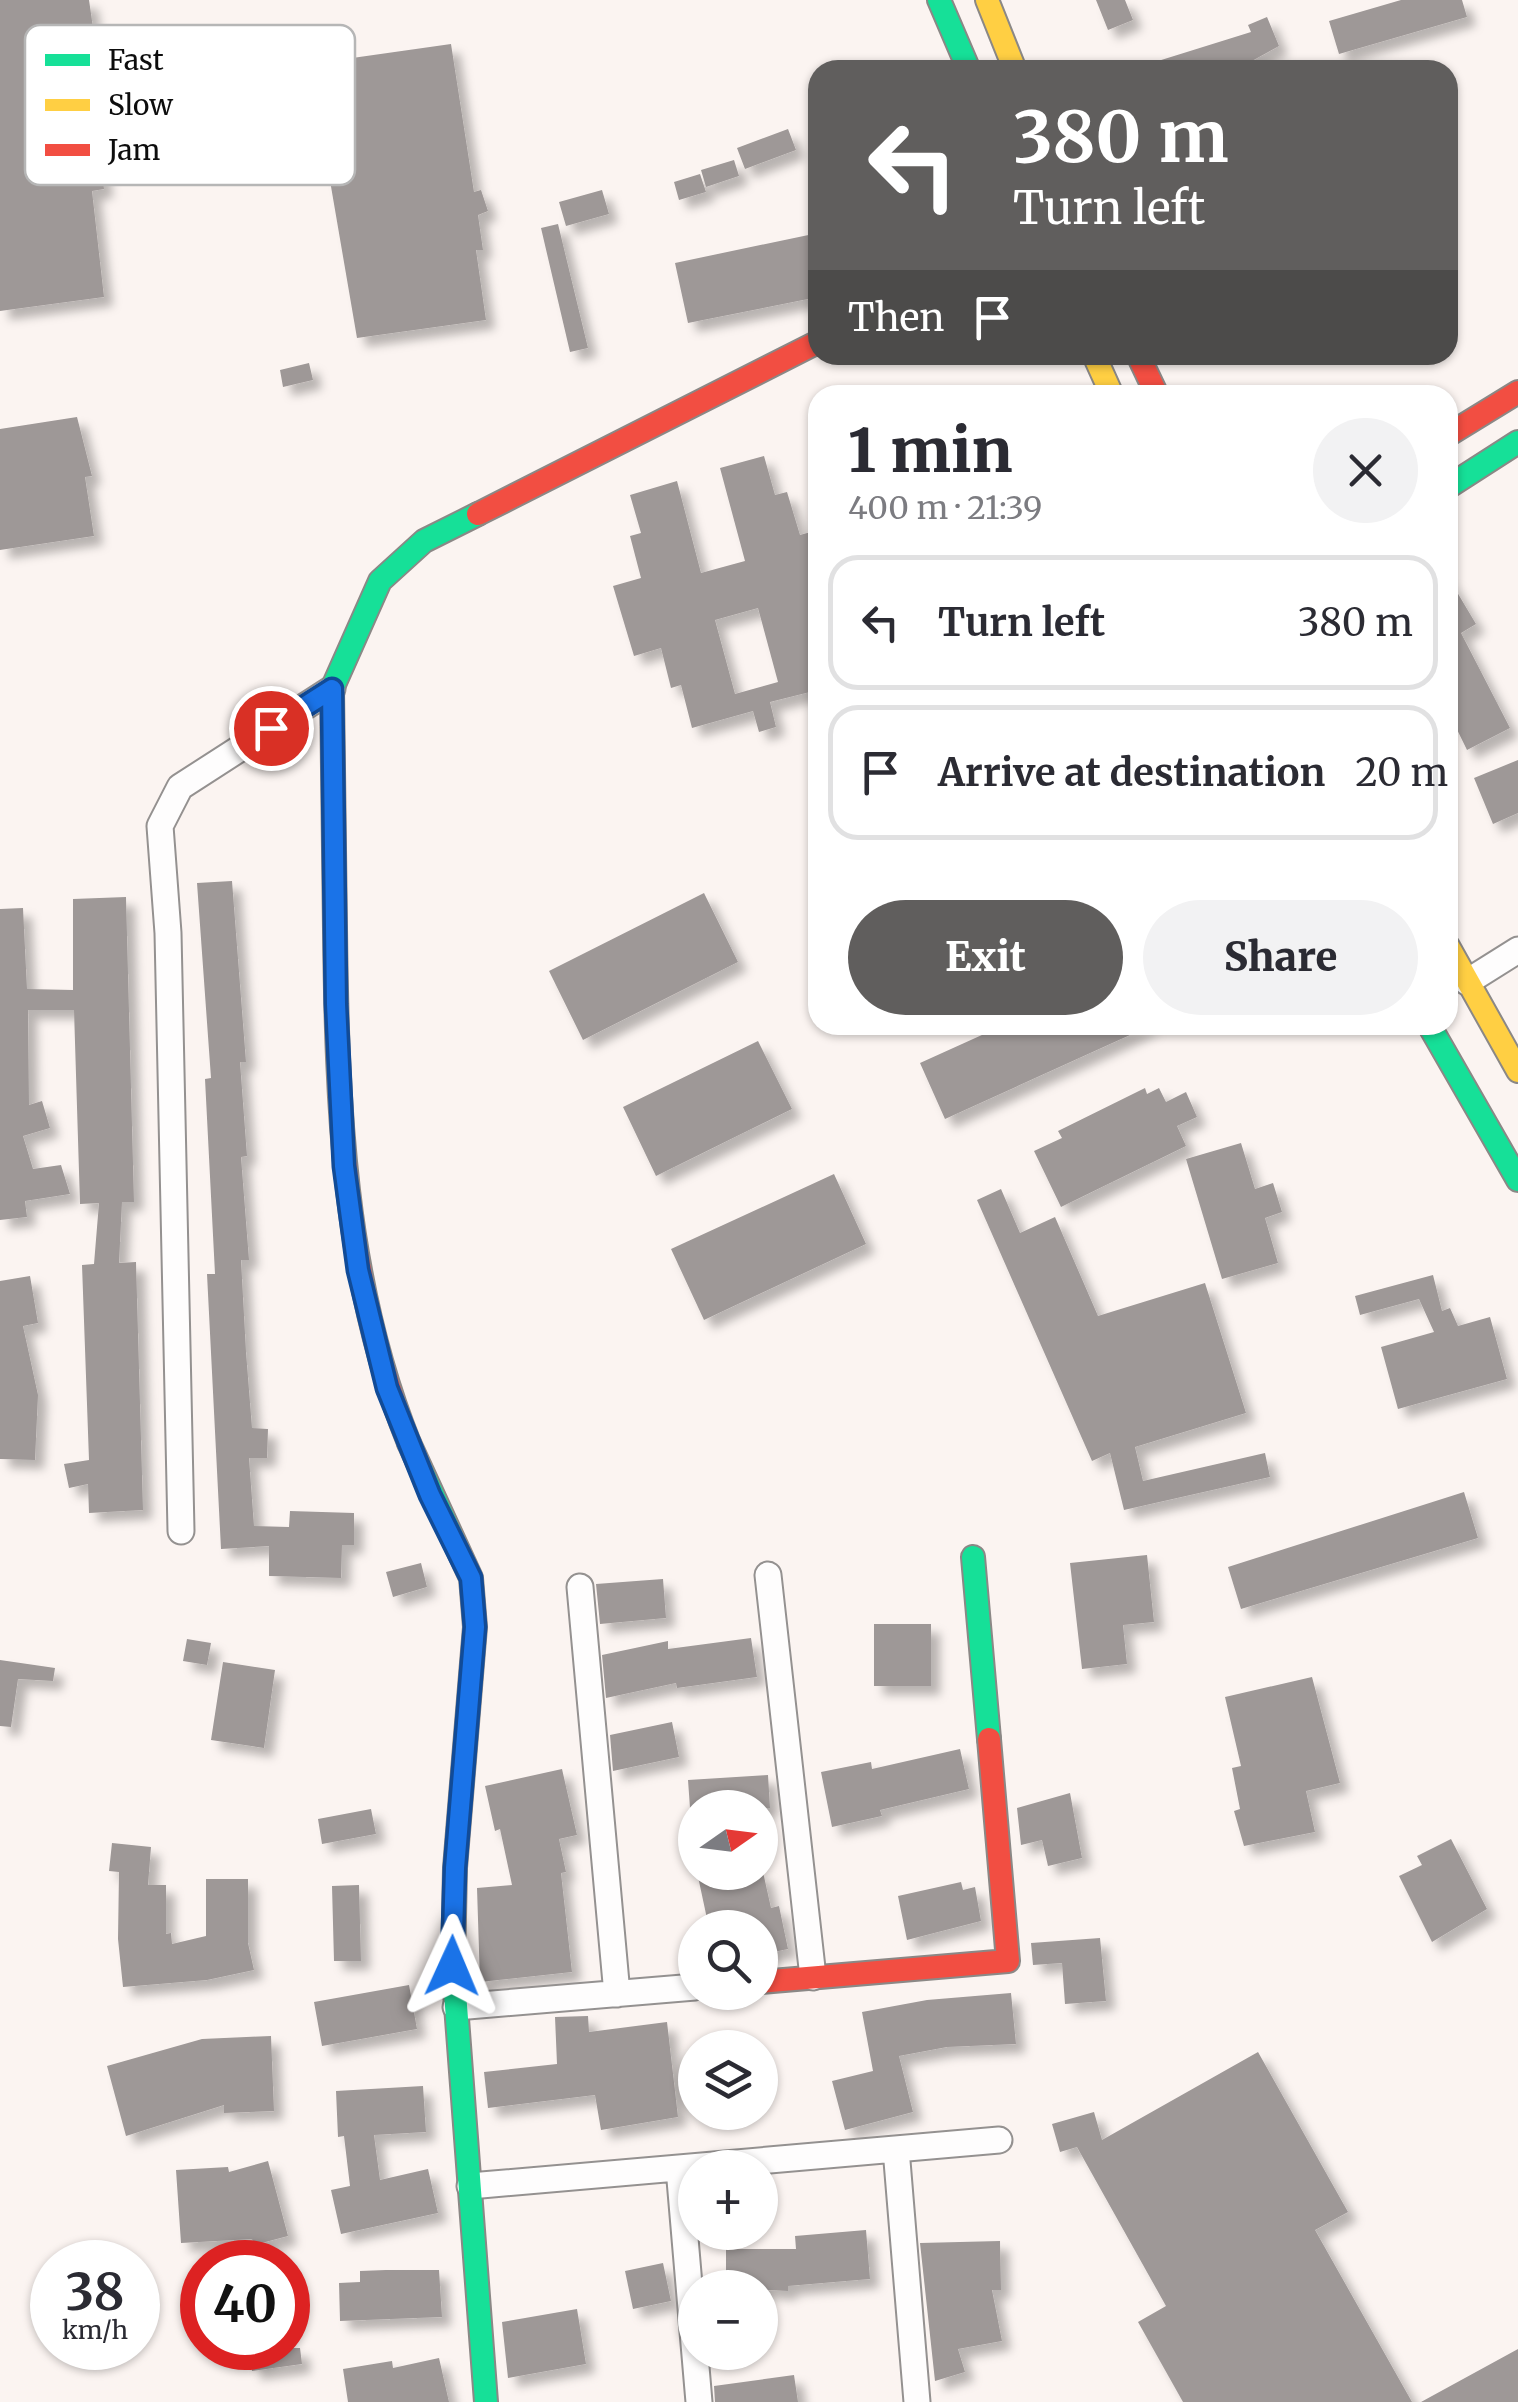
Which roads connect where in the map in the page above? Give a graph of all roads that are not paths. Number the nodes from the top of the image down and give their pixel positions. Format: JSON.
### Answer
{"nodes":[{"id":1,"x":939,"y":0,"type":"edge"},
{"id":2,"x":986,"y":0,"type":"edge"},
{"id":3,"x":965,"y":60,"type":"edge"},
{"id":4,"x":1011,"y":60,"type":"edge"},
{"id":5,"x":808,"y":347,"type":"edge"},
{"id":6,"x":1518,"y":392,"type":"edge"},
{"id":7,"x":1458,"y":429,"type":"edge"},
{"id":8,"x":1518,"y":442,"type":"edge"},
{"id":9,"x":1458,"y":481,"type":"edge"},
{"id":10,"x":332,"y":689,"type":"junction"},
{"id":11,"x":1518,"y":950,"type":"edge"},
{"id":12,"x":1458,"y":965,"type":"edge"},
{"id":13,"x":1467,"y":982,"type":"junction"},
{"id":14,"x":1434,"y":1035,"type":"edge"},
{"id":15,"x":1518,"y":1071,"type":"edge"},
{"id":16,"x":1518,"y":1180,"type":"edge"},
{"id":17,"x":181,"y":1531,"type":"dead end"},
{"id":18,"x":973,"y":1557,"type":"dead end"},
{"id":19,"x":768,"y":1575,"type":"dead end"},
{"id":20,"x":580,"y":1587,"type":"dead end"},
{"id":21,"x":813,"y":1977,"type":"junction"},
{"id":22,"x":778,"y":1980,"type":"edge"},
{"id":23,"x":678,"y":1989,"type":"edge"},
{"id":24,"x":617,"y":1994,"type":"junction"},
{"id":25,"x":456,"y":2007,"type":"junction"},
{"id":26,"x":999,"y":2140,"type":"dead end"},
{"id":27,"x":896,"y":2149,"type":"junction"},
{"id":28,"x":778,"y":2159,"type":"edge"},
{"id":29,"x":678,"y":2168,"type":"edge"},
{"id":30,"x":470,"y":2186,"type":"junction"},
{"id":31,"x":686,"y":2250,"type":"edge"},
{"id":32,"x":486,"y":2402,"type":"edge"},
{"id":33,"x":699,"y":2402,"type":"edge"},
{"id":34,"x":917,"y":2402,"type":"edge"}],
"edges":[{"from":1,"to":3,"type":"street"},
{"from":2,"to":4,"type":"street"},
{"from":5,"to":10,"type":"street"},
{"from":6,"to":7,"type":"street"},
{"from":8,"to":9,"type":"street"},
{"from":10,"to":17,"type":"street"},
{"from":10,"to":25,"type":"street"},
{"from":11,"to":13,"type":"street"},
{"from":12,"to":13,"type":"street"},
{"from":13,"to":15,"type":"street"},
{"from":14,"to":16,"type":"street"},
{"from":18,"to":21,"type":"street"},
{"from":19,"to":21,"type":"street"},
{"from":20,"to":24,"type":"street"},
{"from":21,"to":22,"type":"street"},
{"from":23,"to":24,"type":"street"},
{"from":24,"to":25,"type":"street"},
{"from":25,"to":30,"type":"street"},
{"from":26,"to":27,"type":"street"},
{"from":27,"to":28,"type":"street"},
{"from":27,"to":34,"type":"street"},
{"from":29,"to":30,"type":"street"},
{"from":30,"to":32,"type":"street"},
{"from":31,"to":33,"type":"street"}]}
